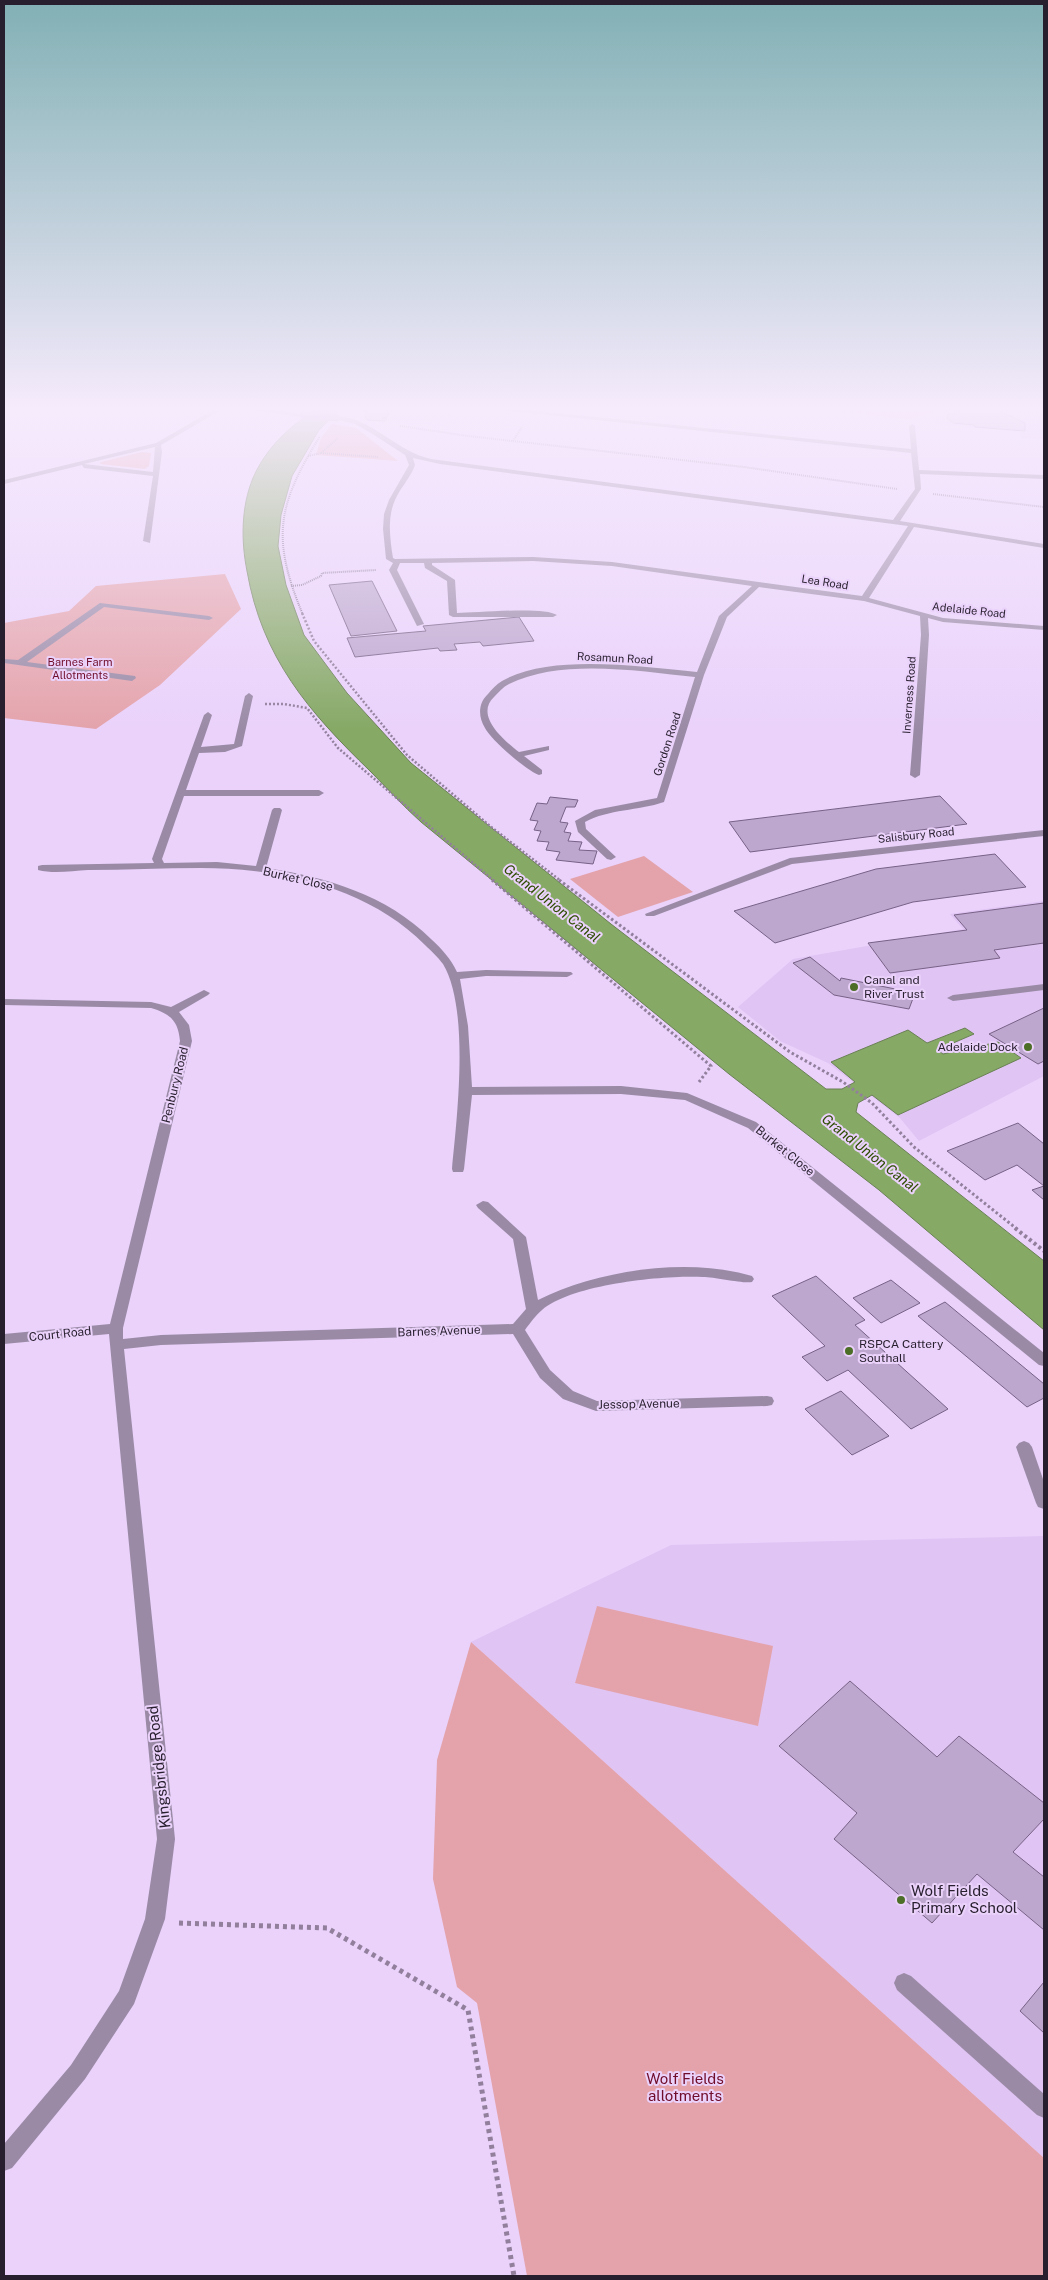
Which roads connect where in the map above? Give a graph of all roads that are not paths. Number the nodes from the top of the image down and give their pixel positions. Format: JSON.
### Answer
{"nodes":[{"id":1,"x":151,"y":516,"type":"edge"},
{"id":2,"x":387,"y":516,"type":"edge"},
{"id":3,"x":846,"y":516,"type":"edge"},
{"id":4,"x":900,"y":516,"type":"edge"},
{"id":5,"x":895,"y":523,"type":"junction"},
{"id":6,"x":912,"y":525,"type":"junction"},
{"id":7,"x":148,"y":541,"type":"dead end"},
{"id":8,"x":1044,"y":546,"type":"edge"},
{"id":9,"x":396,"y":561,"type":"junction"},
{"id":10,"x":428,"y":561,"type":"junction"},
{"id":11,"x":759,"y":583,"type":"junction"},
{"id":12,"x":864,"y":599,"type":"junction"},
{"id":13,"x":553,"y":615,"type":"dead end"},
{"id":14,"x":924,"y":616,"type":"junction"},
{"id":15,"x":209,"y":618,"type":"dead end"},
{"id":16,"x":420,"y":624,"type":"dead end"},
{"id":17,"x":1044,"y":628,"type":"edge"},
{"id":18,"x":4,"y":661,"type":"edge"},
{"id":19,"x":20,"y":663,"type":"junction"},
{"id":20,"x":700,"y":675,"type":"junction"},
{"id":21,"x":132,"y":678,"type":"dead end"},
{"id":22,"x":248,"y":700,"type":"road end"},
{"id":23,"x":208,"y":715,"type":"dead end"},
{"id":24,"x":197,"y":747,"type":"junction"},
{"id":25,"x":546,"y":748,"type":"dead end"},
{"id":26,"x":518,"y":755,"type":"junction"},
{"id":27,"x":539,"y":772,"type":"dead end"},
{"id":28,"x":915,"y":775,"type":"dead end"},
{"id":29,"x":181,"y":793,"type":"junction"},
{"id":30,"x":319,"y":794,"type":"dead end"},
{"id":31,"x":277,"y":810,"type":"dead end"},
{"id":32,"x":1044,"y":833,"type":"edge"},
{"id":33,"x":611,"y":857,"type":"dead end"},
{"id":34,"x":160,"y":866,"type":"junction"},
{"id":35,"x":42,"y":868,"type":"dead end"},
{"id":36,"x":260,"y":870,"type":"junction"},
{"id":37,"x":650,"y":914,"type":"dead end"},
{"id":38,"x":568,"y":974,"type":"dead end"},
{"id":39,"x":452,"y":976,"type":"junction"},
{"id":40,"x":1044,"y":987,"type":"edge"},
{"id":41,"x":204,"y":993,"type":"dead end"},
{"id":42,"x":953,"y":998,"type":"dead end"},
{"id":43,"x":4,"y":1002,"type":"edge"},
{"id":44,"x":172,"y":1011,"type":"junction"},
{"id":45,"x":466,"y":1091,"type":"junction"},
{"id":46,"x":458,"y":1169,"type":"dead end"},
{"id":47,"x":483,"y":1205,"type":"dead end"},
{"id":48,"x":747,"y":1279,"type":"dead end"},
{"id":49,"x":533,"y":1312,"type":"junction"},
{"id":50,"x":517,"y":1329,"type":"junction"},
{"id":51,"x":116,"y":1336,"type":"junction"},
{"id":52,"x":4,"y":1339,"type":"edge"},
{"id":53,"x":1044,"y":1361,"type":"edge"},
{"id":54,"x":767,"y":1401,"type":"dead end"},
{"id":55,"x":1024,"y":1447,"type":"dead end"},
{"id":56,"x":1044,"y":1503,"type":"edge"},
{"id":57,"x":904,"y":1983,"type":"dead end"},
{"id":58,"x":1044,"y":2108,"type":"edge"},
{"id":59,"x":4,"y":2160,"type":"edge"}],
"edges":[{"from":1,"to":7,"type":"street"},
{"from":2,"to":9,"type":"street"},
{"from":3,"to":5,"type":"street"},
{"from":4,"to":5,"type":"street"},
{"from":5,"to":6,"type":"street"},
{"from":6,"to":8,"type":"street"},
{"from":6,"to":12,"type":"street"},
{"from":9,"to":10,"type":"street","name":"Lea Road"},
{"from":9,"to":16,"type":"street"},
{"from":10,"to":11,"type":"street","name":"Lea Road"},
{"from":10,"to":13,"type":"street"},
{"from":11,"to":12,"type":"street","name":"Lea Road"},
{"from":11,"to":20,"type":"street","name":"Gordon Road"},
{"from":12,"to":14,"type":"street","name":"Adelaide Road"},
{"from":14,"to":17,"type":"street","name":"Adelaide Road"},
{"from":14,"to":28,"type":"street","name":"Inverness Road"},
{"from":15,"to":19,"type":"street"},
{"from":18,"to":19,"type":"street"},
{"from":19,"to":21,"type":"street"},
{"from":20,"to":26,"type":"street","name":"Rosamun Road"},
{"from":20,"to":33,"type":"street","name":"Gordon Road"},
{"from":22,"to":24,"type":"street"},
{"from":23,"to":24,"type":"street"},
{"from":24,"to":29,"type":"street"},
{"from":25,"to":26,"type":"street"},
{"from":26,"to":27,"type":"street","name":"Rosamun Road"},
{"from":29,"to":30,"type":"street"},
{"from":29,"to":34,"type":"street"},
{"from":31,"to":36,"type":"street"},
{"from":32,"to":37,"type":"street","name":"Salisbury Road"},
{"from":34,"to":35,"type":"street","name":"Burket Close"},
{"from":34,"to":36,"type":"street","name":"Burket Close"},
{"from":36,"to":39,"type":"street","name":"Burket Close"},
{"from":38,"to":39,"type":"street"},
{"from":39,"to":45,"type":"street","name":"Burket Close"},
{"from":40,"to":42,"type":"street"},
{"from":41,"to":44,"type":"street"},
{"from":43,"to":44,"type":"street"},
{"from":44,"to":51,"type":"street","name":"Penbury Road"},
{"from":45,"to":46,"type":"street","name":"Burket Close"},
{"from":45,"to":53,"type":"street","name":"Burket Close"},
{"from":47,"to":49,"type":"street"},
{"from":48,"to":49,"type":"street"},
{"from":49,"to":50,"type":"street"},
{"from":50,"to":51,"type":"street","name":"Barnes Avenue"},
{"from":50,"to":54,"type":"street","name":"Jessop Avenue"},
{"from":51,"to":52,"type":"street","name":"Court Road"},
{"from":51,"to":59,"type":"street","name":"Kingsbridge Road"},
{"from":55,"to":56,"type":"street"},
{"from":57,"to":58,"type":"street"}]}
